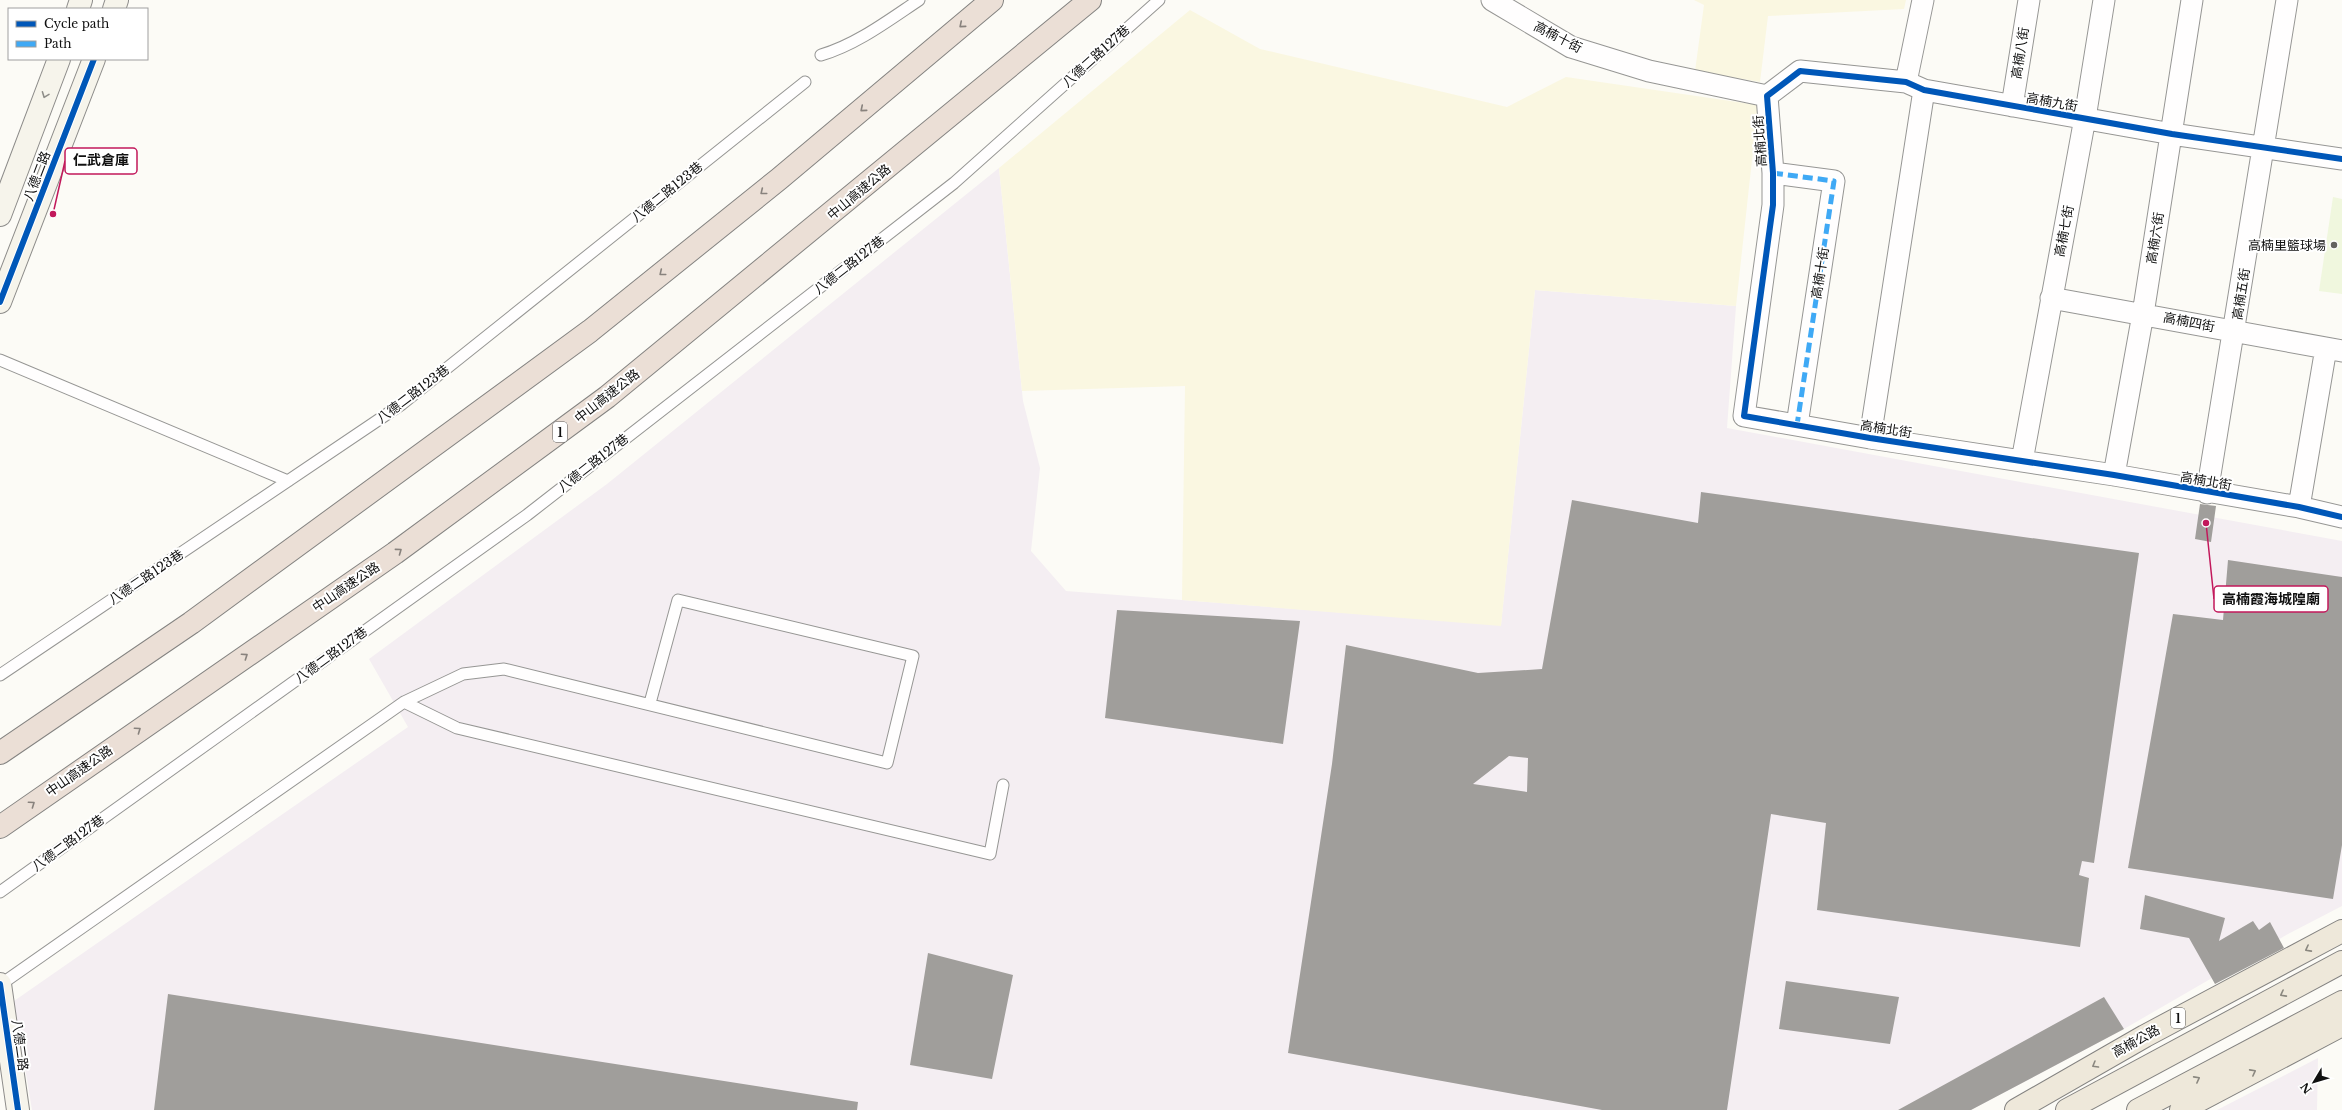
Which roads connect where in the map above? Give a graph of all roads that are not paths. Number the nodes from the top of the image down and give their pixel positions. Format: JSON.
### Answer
{"nodes":[{"id":1,"x":919,"y":0,"type":"edge"},
{"id":2,"x":992,"y":0,"type":"edge"},
{"id":3,"x":1090,"y":0,"type":"edge"},
{"id":4,"x":1158,"y":0,"type":"edge"},
{"id":5,"x":1492,"y":0,"type":"edge"},
{"id":6,"x":1923,"y":0,"type":"edge"},
{"id":7,"x":2029,"y":0,"type":"edge"},
{"id":8,"x":2104,"y":0,"type":"edge"},
{"id":9,"x":2192,"y":0,"type":"edge"},
{"id":10,"x":2287,"y":0,"type":"edge"},
{"id":11,"x":821,"y":54,"type":"dead end"},
{"id":12,"x":59,"y":60,"type":"edge"},
{"id":13,"x":94,"y":60,"type":"edge"},
{"id":14,"x":804,"y":82,"type":"dead end"},
{"id":15,"x":1915,"y":86,"type":"junction"},
{"id":16,"x":1767,"y":96,"type":"junction"},
{"id":17,"x":2012,"y":106,"type":"junction"},
{"id":18,"x":2085,"y":118,"type":"junction"},
{"id":19,"x":2172,"y":134,"type":"junction"},
{"id":20,"x":2265,"y":147,"type":"junction"},
{"id":21,"x":2342,"y":158,"type":"edge"},
{"id":22,"x":1773,"y":173,"type":"junction"},
{"id":23,"x":0,"y":215,"type":"edge"},
{"id":24,"x":2051,"y":298,"type":"junction"},
{"id":25,"x":0,"y":302,"type":"edge"},
{"id":26,"x":2143,"y":314,"type":"junction"},
{"id":27,"x":2235,"y":331,"type":"junction"},
{"id":28,"x":2334,"y":349,"type":"edge"},
{"id":29,"x":0,"y":360,"type":"edge"},
{"id":30,"x":1797,"y":425,"type":"junction"},
{"id":31,"x":1870,"y":438,"type":"junction"},
{"id":32,"x":2022,"y":461,"type":"junction"},
{"id":33,"x":2114,"y":475,"type":"junction"},
{"id":34,"x":288,"y":481,"type":"junction"},
{"id":35,"x":2207,"y":493,"type":"junction"},
{"id":36,"x":2299,"y":508,"type":"junction"},
{"id":37,"x":2342,"y":517,"type":"edge"},
{"id":38,"x":0,"y":675,"type":"edge"},
{"id":39,"x":404,"y":702,"type":"junction"},
{"id":40,"x":650,"y":703,"type":"junction"},
{"id":41,"x":0,"y":753,"type":"edge"},
{"id":42,"x":1003,"y":785,"type":"dead end"},
{"id":43,"x":0,"y":827,"type":"edge"},
{"id":44,"x":0,"y":892,"type":"edge"},
{"id":45,"x":2342,"y":931,"type":"edge"},
{"id":46,"x":2342,"y":962,"type":"edge"},
{"id":47,"x":0,"y":984,"type":"edge"},
{"id":48,"x":2342,"y":1002,"type":"edge"},
{"id":49,"x":2342,"y":1025,"type":"edge"},
{"id":50,"x":2145,"y":1036,"type":"junction"},
{"id":51,"x":2158,"y":1060,"type":"junction"},
{"id":52,"x":2180,"y":1103,"type":"edge"},
{"id":53,"x":18,"y":1110,"type":"edge"},
{"id":54,"x":2016,"y":1110,"type":"edge"},
{"id":55,"x":2068,"y":1110,"type":"edge"},
{"id":56,"x":2138,"y":1110,"type":"edge"}],
"edges":[{"from":1,"to":11,"type":"lane"},
{"from":2,"to":41,"type":"highway","one_way":true},
{"from":43,"to":3,"type":"highway","name":"中山高速公路","number":"1","one_way":true},
{"from":4,"to":44,"type":"lane","name":"八德二路127巷"},
{"from":5,"to":16,"type":"street","name":"高楠十街"},
{"from":6,"to":15,"type":"street"},
{"from":7,"to":17,"type":"street","name":"高楠八街"},
{"from":8,"to":18,"type":"street","name":"高楠七街"},
{"from":9,"to":19,"type":"street","name":"高楠六街"},
{"from":10,"to":20,"type":"street","name":"高楠五街"},
{"from":12,"to":23,"type":"street","name":"八德二路","one_way":true},
{"from":13,"to":25,"type":"street","name":"八德二路"},
{"from":14,"to":34,"type":"lane","name":"八德二路123巷"},
{"from":15,"to":16,"type":"street","name":"高楠九街"},
{"from":15,"to":17,"type":"street","name":"高楠九街"},
{"from":15,"to":31,"type":"street"},
{"from":16,"to":22,"type":"street","name":"高楠北街"},
{"from":17,"to":18,"type":"street","name":"高楠九街"},
{"from":18,"to":19,"type":"street","name":"高楠九街"},
{"from":18,"to":24,"type":"street","name":"高楠七街"},
{"from":19,"to":20,"type":"street","name":"高楠九街"},
{"from":19,"to":26,"type":"street","name":"高楠六街"},
{"from":20,"to":21,"type":"street","name":"高楠九街"},
{"from":20,"to":27,"type":"street","name":"高楠五街"},
{"from":22,"to":30,"type":"street","name":"高楠北街"},
{"from":22,"to":30,"type":"street","name":"高楠十街"},
{"from":24,"to":26,"type":"street","name":"高楠四街"},
{"from":24,"to":32,"type":"street","name":"高楠七街"},
{"from":26,"to":27,"type":"street","name":"高楠四街"},
{"from":26,"to":33,"type":"street","name":"高楠六街"},
{"from":27,"to":28,"type":"street","name":"高楠四街"},
{"from":27,"to":35,"type":"street","name":"高楠五街"},
{"from":28,"to":36,"type":"street","name":"高楠四街"},
{"from":29,"to":34,"type":"lane"},
{"from":30,"to":31,"type":"street","name":"高楠北街"},
{"from":31,"to":32,"type":"street","name":"高楠北街"},
{"from":32,"to":33,"type":"street","name":"高楠北街"},
{"from":33,"to":35,"type":"street","name":"高楠北街"},
{"from":34,"to":38,"type":"lane","name":"八德二路123巷"},
{"from":35,"to":36,"type":"street","name":"高楠北街"},
{"from":36,"to":37,"type":"street","name":"高楠北街"},
{"from":39,"to":40,"type":"lane"},
{"from":39,"to":42,"type":"lane"},
{"from":39,"to":47,"type":"lane"},
{"from":40,"to":40,"type":"lane"},
{"from":45,"to":50,"type":"main road","name":"高楠公路","number":"1","one_way":true},
{"from":46,"to":51,"type":"main road","number":"1","one_way":true},
{"from":47,"to":53,"type":"street","name":"八德二路"},
{"from":52,"to":48,"type":"main road","one_way":true},
{"from":52,"to":49,"type":"main road","one_way":true},
{"from":50,"to":51,"type":"main road"},
{"from":50,"to":54,"type":"main road","name":"高楠公路","number":"1","one_way":true},
{"from":51,"to":52,"type":"main road"},
{"from":51,"to":55,"type":"main road","number":"1"},
{"from":52,"to":56,"type":"main road"}]}
